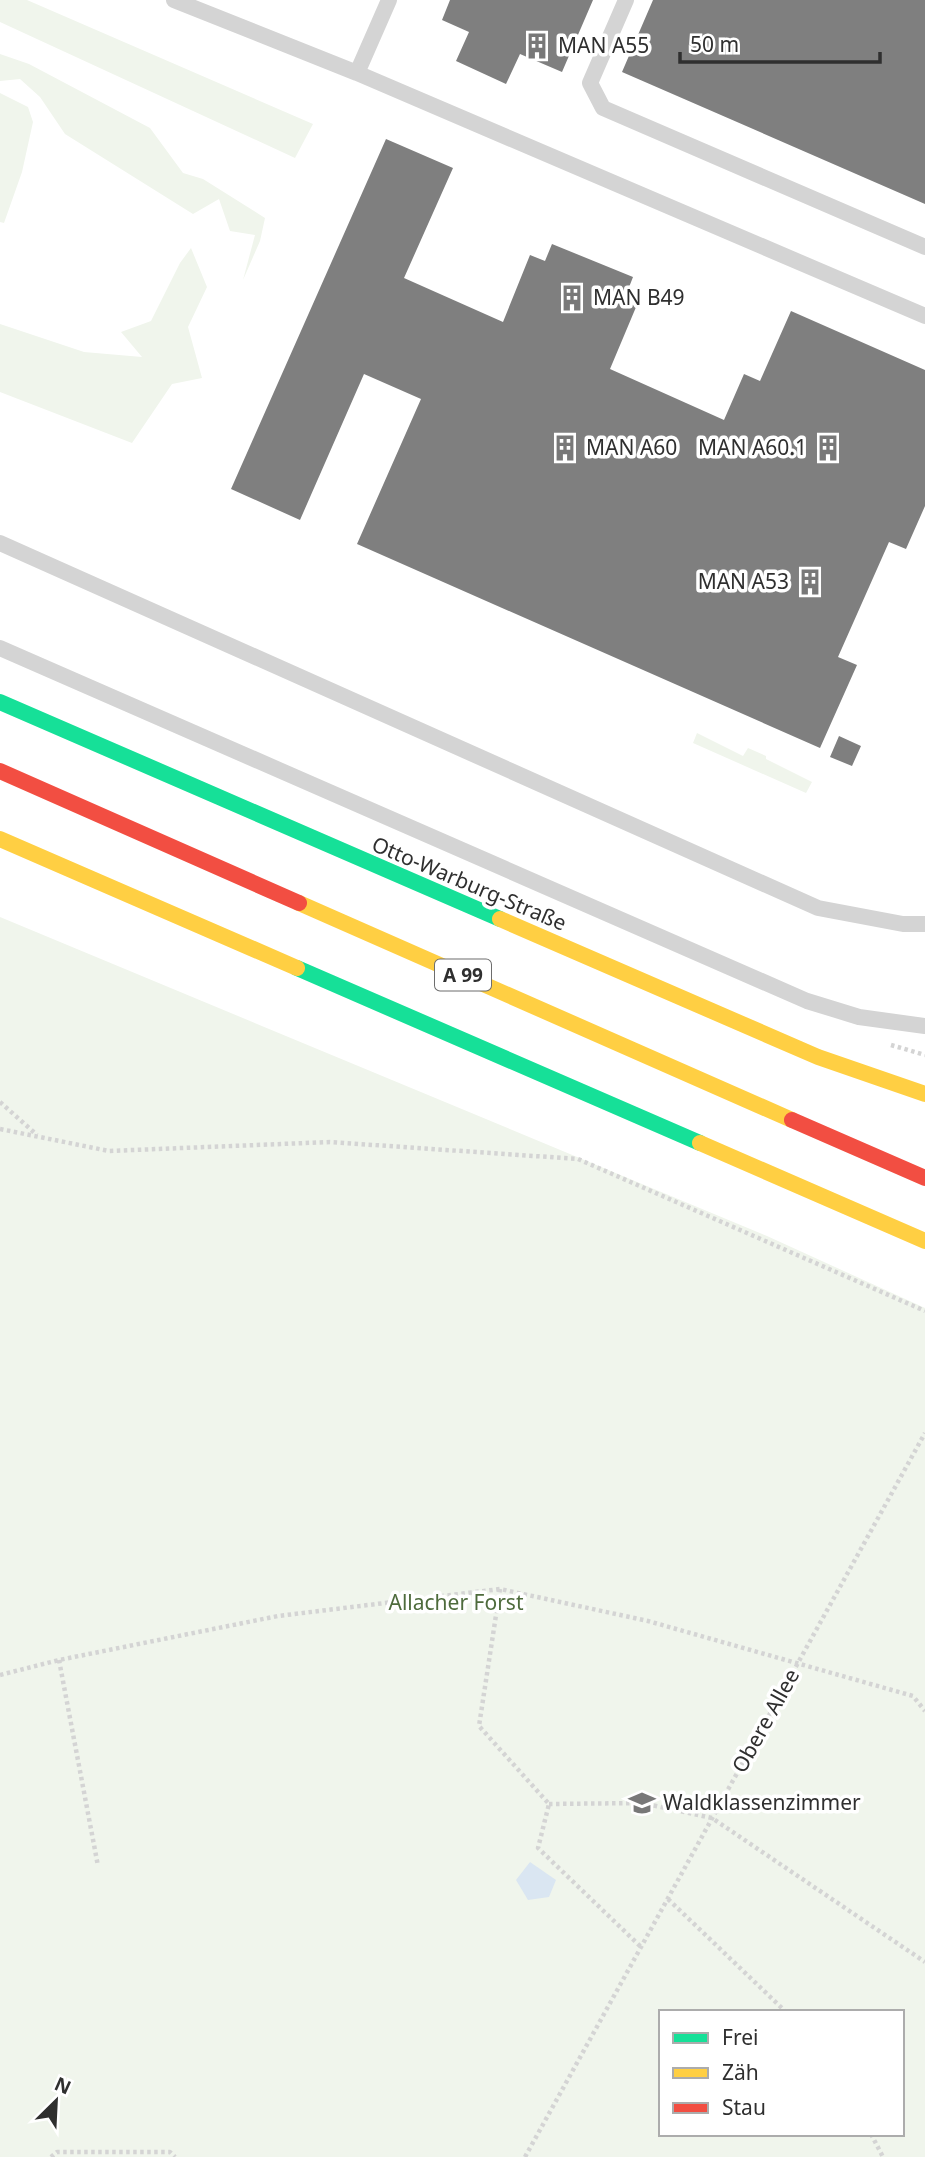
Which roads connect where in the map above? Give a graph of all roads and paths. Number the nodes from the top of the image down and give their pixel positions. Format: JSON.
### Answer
{"nodes":[{"id":1,"x":174,"y":0,"type":"edge"},
{"id":2,"x":389,"y":0,"type":"edge"},
{"id":3,"x":626,"y":0,"type":"edge"},
{"id":4,"x":356,"y":73,"type":"junction"},
{"id":5,"x":925,"y":247,"type":"edge"},
{"id":6,"x":925,"y":316,"type":"edge"},
{"id":7,"x":0,"y":543,"type":"edge"},
{"id":8,"x":0,"y":648,"type":"edge"},
{"id":9,"x":0,"y":702,"type":"edge"},
{"id":10,"x":0,"y":771,"type":"edge"},
{"id":11,"x":0,"y":839,"type":"edge"},
{"id":12,"x":925,"y":924,"type":"edge"},
{"id":13,"x":925,"y":1026,"type":"edge"},
{"id":14,"x":925,"y":1094,"type":"edge"},
{"id":15,"x":0,"y":1102,"type":"edge"},
{"id":16,"x":0,"y":1129,"type":"edge"},
{"id":17,"x":38,"y":1136,"type":"junction"},
{"id":18,"x":925,"y":1178,"type":"edge"},
{"id":19,"x":925,"y":1241,"type":"edge"},
{"id":20,"x":925,"y":1311,"type":"edge"},
{"id":21,"x":925,"y":1433,"type":"edge"},
{"id":22,"x":500,"y":1588,"type":"junction"},
{"id":23,"x":59,"y":1660,"type":"junction"},
{"id":24,"x":798,"y":1664,"type":"junction"},
{"id":25,"x":0,"y":1675,"type":"edge"},
{"id":26,"x":925,"y":1711,"type":"edge"},
{"id":27,"x":549,"y":1804,"type":"junction"},
{"id":28,"x":712,"y":1818,"type":"junction"},
{"id":29,"x":98,"y":1866,"type":"dead end"},
{"id":30,"x":668,"y":1899,"type":"junction"},
{"id":31,"x":641,"y":1947,"type":"junction"},
{"id":32,"x":925,"y":1962,"type":"edge"},
{"id":33,"x":784,"y":2010,"type":"edge"},
{"id":34,"x":872,"y":2136,"type":"edge"},
{"id":35,"x":51,"y":2157,"type":"edge"},
{"id":36,"x":175,"y":2157,"type":"edge"},
{"id":37,"x":525,"y":2157,"type":"edge"},
{"id":38,"x":883,"y":2157,"type":"edge"}],
"edges":[{"from":1,"to":4,"type":"lane"},
{"from":2,"to":4,"type":"lane"},
{"from":3,"to":5,"type":"lane"},
{"from":4,"to":6,"type":"lane"},
{"from":7,"to":12,"type":"lane"},
{"from":8,"to":13,"type":"lane"},
{"from":9,"to":14,"type":"main road","name":"Otto-Warburg-Straße"},
{"from":10,"to":18,"type":"main road","number":"A 99"},
{"from":11,"to":19,"type":"main road"},
{"from":15,"to":17,"type":"path"},
{"from":16,"to":17,"type":"path"},
{"from":17,"to":20,"type":"path"},
{"from":21,"to":24,"type":"path","name":"Obere Allee"},
{"from":22,"to":23,"type":"path"},
{"from":22,"to":24,"type":"path"},
{"from":22,"to":27,"type":"path"},
{"from":23,"to":25,"type":"path"},
{"from":23,"to":29,"type":"path"},
{"from":24,"to":26,"type":"path"},
{"from":24,"to":28,"type":"path","name":"Obere Allee"},
{"from":27,"to":28,"type":"path"},
{"from":27,"to":31,"type":"path"},
{"from":28,"to":30,"type":"path","name":"Obere Allee"},
{"from":28,"to":32,"type":"path"},
{"from":30,"to":31,"type":"path","name":"Obere Allee"},
{"from":30,"to":33,"type":"path"},
{"from":31,"to":37,"type":"path","name":"Obere Allee"},
{"from":34,"to":38,"type":"path"},
{"from":35,"to":36,"type":"path"}]}
